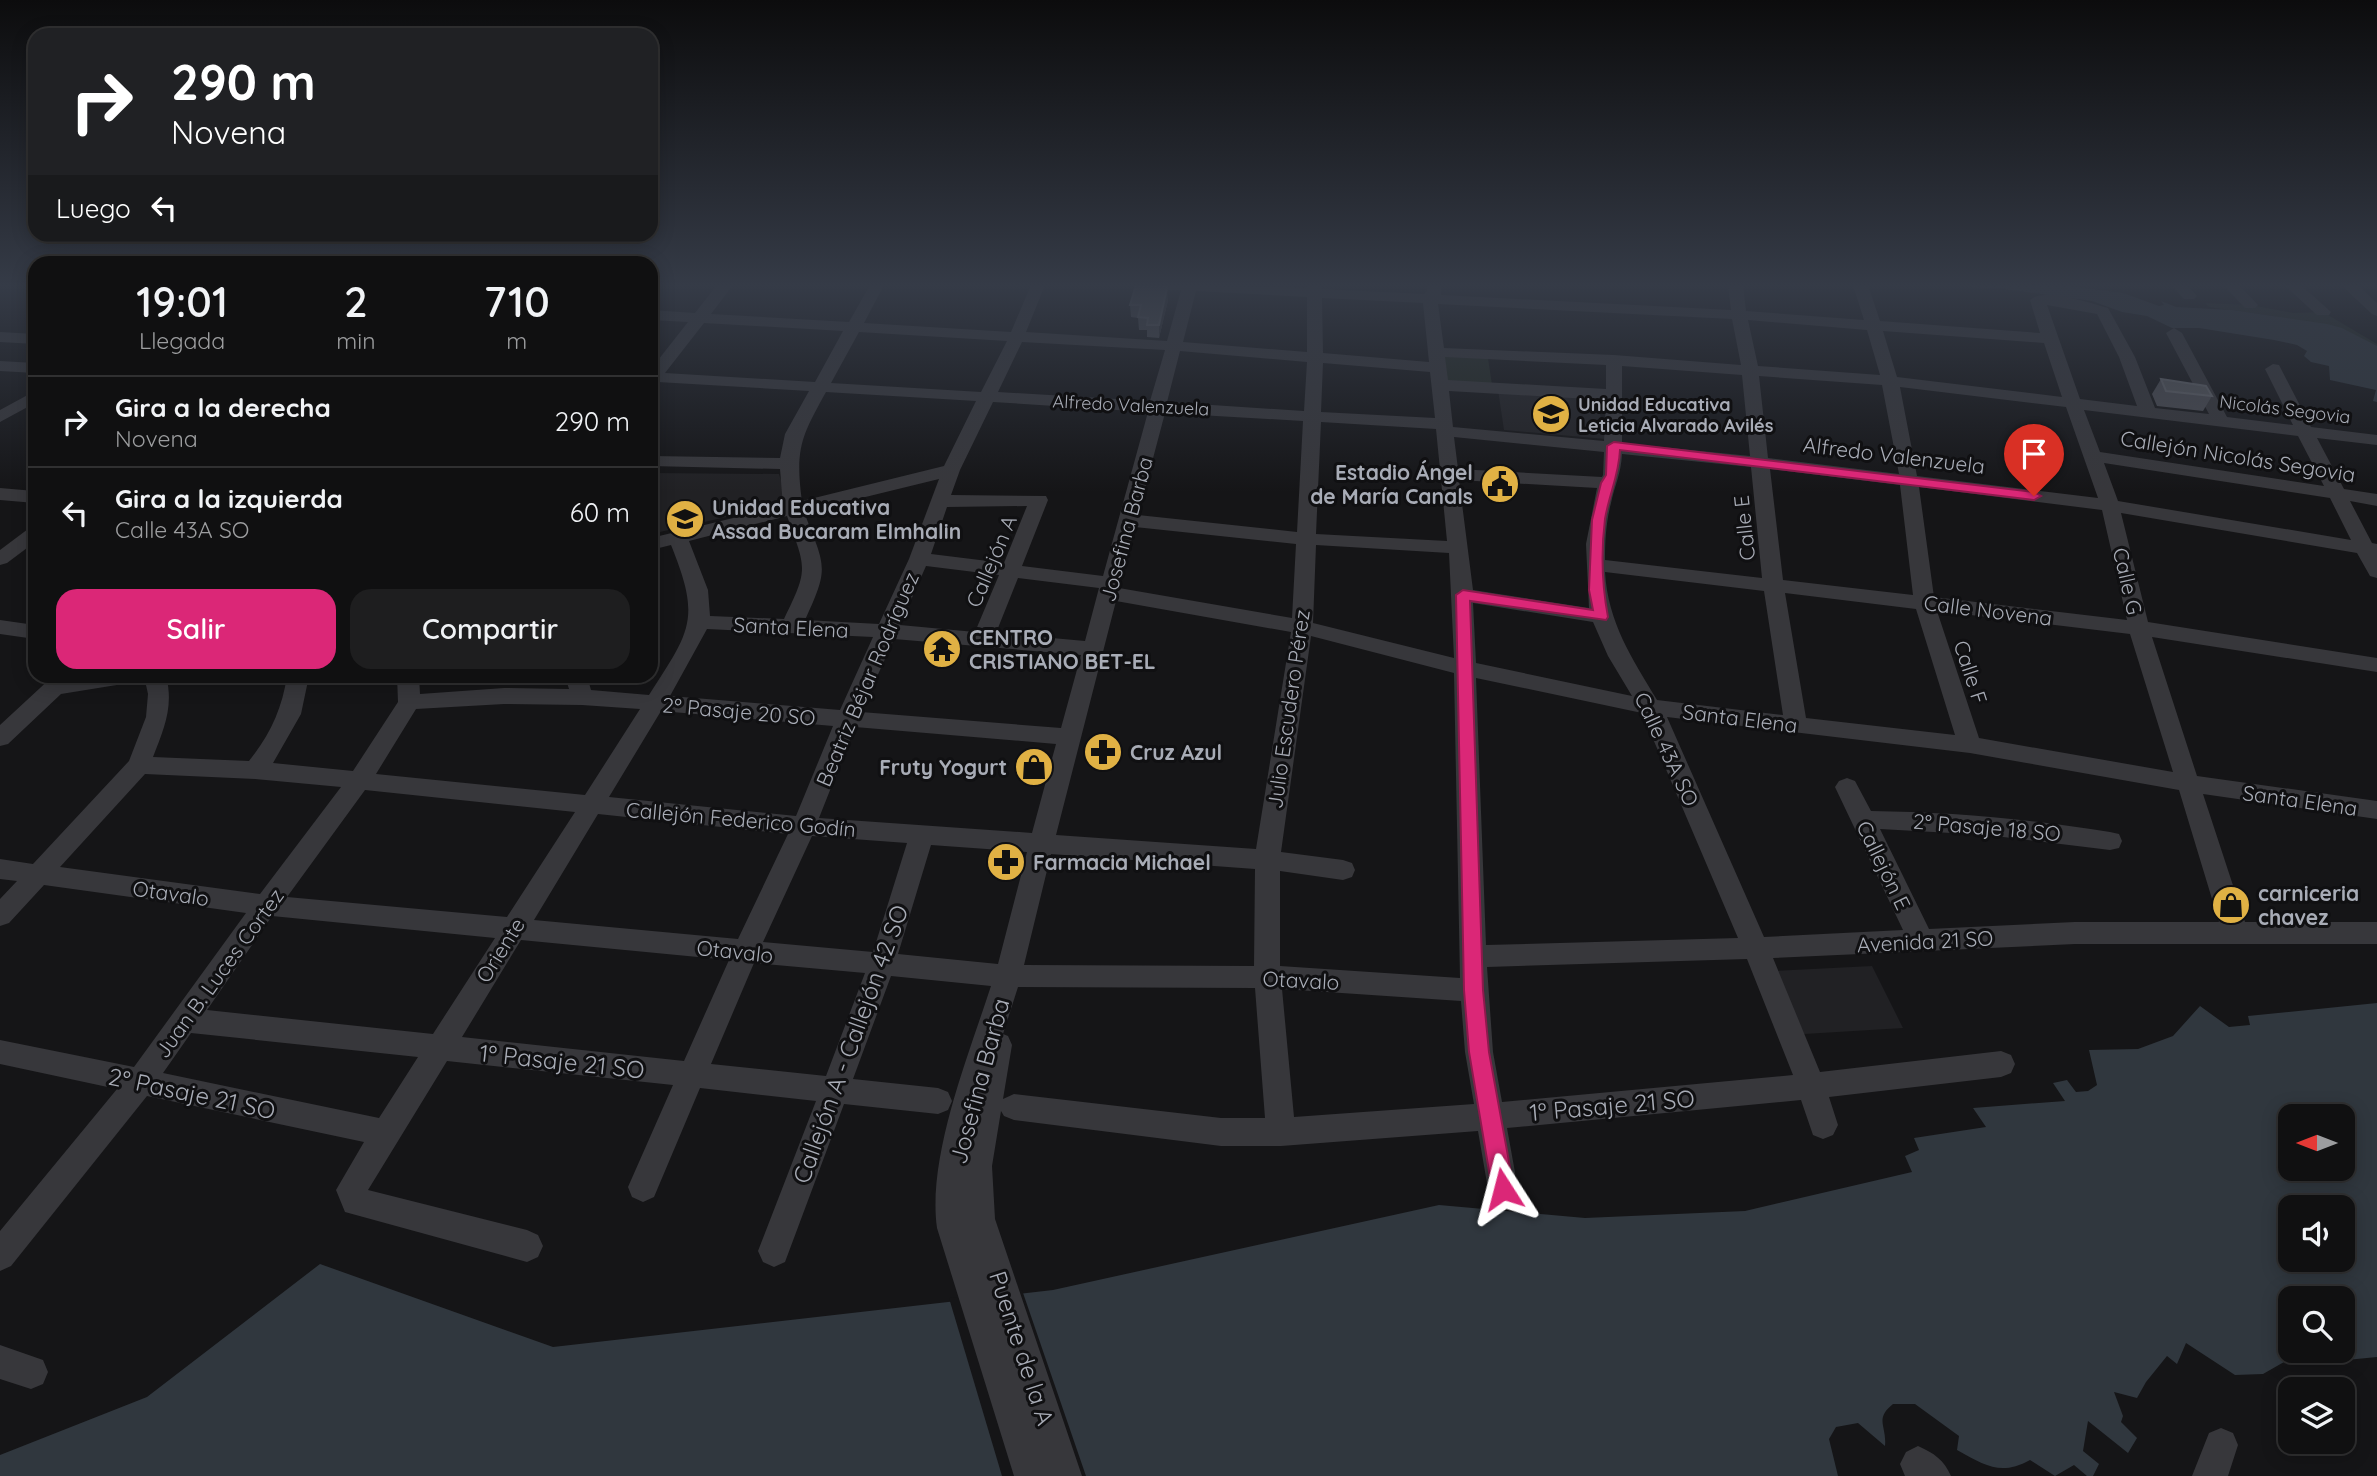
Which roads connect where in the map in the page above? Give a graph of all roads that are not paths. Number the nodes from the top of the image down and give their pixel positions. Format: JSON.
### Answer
{"nodes":[{"id":1,"x":671,"y":354,"type":"edge"},
{"id":2,"x":836,"y":354,"type":"edge"},
{"id":3,"x":1008,"y":354,"type":"edge"},
{"id":4,"x":1173,"y":354,"type":"edge"},
{"id":5,"x":1275,"y":354,"type":"edge"},
{"id":6,"x":1315,"y":354,"type":"edge"},
{"id":7,"x":1437,"y":354,"type":"edge"},
{"id":8,"x":1747,"y":354,"type":"edge"},
{"id":9,"x":1881,"y":354,"type":"edge"},
{"id":10,"x":2055,"y":354,"type":"edge"},
{"id":11,"x":2127,"y":354,"type":"edge"},
{"id":12,"x":2185,"y":354,"type":"edge"},
{"id":13,"x":1315,"y":357,"type":"junction"},
{"id":14,"x":1614,"y":360,"type":"junction"},
{"id":15,"x":0,"y":366,"type":"edge"},
{"id":16,"x":28,"y":368,"type":"edge"},
{"id":17,"x":1438,"y":368,"type":"junction"},
{"id":18,"x":1750,"y":369,"type":"junction"},
{"id":19,"x":2273,"y":369,"type":"dead end"},
{"id":20,"x":658,"y":370,"type":"edge"},
{"id":21,"x":658,"y":378,"type":"edge"},
{"id":22,"x":1889,"y":381,"type":"junction"},
{"id":23,"x":2177,"y":387,"type":"edge"},
{"id":24,"x":817,"y":389,"type":"junction"},
{"id":25,"x":2204,"y":390,"type":"junction"},
{"id":26,"x":1615,"y":395,"type":"junction"},
{"id":27,"x":988,"y":396,"type":"junction"},
{"id":28,"x":28,"y":400,"type":"edge"},
{"id":29,"x":2074,"y":404,"type":"junction"},
{"id":30,"x":1159,"y":407,"type":"junction"},
{"id":31,"x":2148,"y":412,"type":"junction"},
{"id":32,"x":1312,"y":414,"type":"junction"},
{"id":33,"x":1,"y":415,"type":"edge"},
{"id":34,"x":2221,"y":421,"type":"junction"},
{"id":35,"x":1443,"y":428,"type":"junction"},
{"id":36,"x":2305,"y":431,"type":"junction"},
{"id":37,"x":2377,"y":439,"type":"edge"},
{"id":38,"x":1614,"y":446,"type":"junction"},
{"id":39,"x":2093,"y":456,"type":"junction"},
{"id":40,"x":658,"y":461,"type":"edge"},
{"id":41,"x":1760,"y":462,"type":"junction"},
{"id":42,"x":788,"y":464,"type":"junction"},
{"id":43,"x":951,"y":470,"type":"junction"},
{"id":44,"x":1449,"y":474,"type":"junction"},
{"id":45,"x":1909,"y":480,"type":"junction"},
{"id":46,"x":1607,"y":483,"type":"junction"},
{"id":47,"x":0,"y":494,"type":"edge"},
{"id":48,"x":2337,"y":495,"type":"junction"},
{"id":49,"x":28,"y":496,"type":"edge"},
{"id":50,"x":2377,"y":500,"type":"edge"},
{"id":51,"x":941,"y":501,"type":"junction"},
{"id":52,"x":2110,"y":505,"type":"junction"},
{"id":53,"x":793,"y":507,"type":"junction"},
{"id":54,"x":1128,"y":520,"type":"junction"},
{"id":55,"x":677,"y":536,"type":"junction"},
{"id":56,"x":28,"y":538,"type":"edge"},
{"id":57,"x":1308,"y":539,"type":"junction"},
{"id":58,"x":658,"y":542,"type":"edge"},
{"id":59,"x":1459,"y":548,"type":"junction"},
{"id":60,"x":2370,"y":549,"type":"edge"},
{"id":61,"x":0,"y":559,"type":"edge"},
{"id":62,"x":919,"y":559,"type":"junction"},
{"id":63,"x":1597,"y":565,"type":"junction"},
{"id":64,"x":1010,"y":571,"type":"junction"},
{"id":65,"x":2377,"y":572,"type":"edge"},
{"id":66,"x":1773,"y":584,"type":"junction"},
{"id":67,"x":1109,"y":588,"type":"junction"},
{"id":68,"x":1463,"y":595,"type":"junction"},
{"id":69,"x":1924,"y":602,"type":"junction"},
{"id":70,"x":1601,"y":617,"type":"junction"},
{"id":71,"x":699,"y":621,"type":"junction"},
{"id":72,"x":0,"y":627,"type":"edge"},
{"id":73,"x":791,"y":627,"type":"junction"},
{"id":74,"x":1302,"y":627,"type":"junction"},
{"id":75,"x":2139,"y":628,"type":"junction"},
{"id":76,"x":28,"y":631,"type":"edge"},
{"id":77,"x":887,"y":631,"type":"junction"},
{"id":78,"x":983,"y":639,"type":"junction"},
{"id":79,"x":1093,"y":649,"type":"junction"},
{"id":80,"x":2377,"y":665,"type":"edge"},
{"id":81,"x":1466,"y":669,"type":"junction"},
{"id":82,"x":58,"y":683,"type":"edge"},
{"id":83,"x":157,"y":683,"type":"edge"},
{"id":84,"x":298,"y":683,"type":"edge"},
{"id":85,"x":579,"y":686,"type":"edge"},
{"id":86,"x":409,"y":689,"type":"edge"},
{"id":87,"x":655,"y":704,"type":"junction"},
{"id":88,"x":1649,"y":707,"type":"junction"},
{"id":89,"x":847,"y":719,"type":"junction"},
{"id":90,"x":1796,"y":725,"type":"junction"},
{"id":91,"x":1069,"y":737,"type":"junction"},
{"id":92,"x":0,"y":738,"type":"edge"},
{"id":93,"x":1970,"y":746,"type":"junction"},
{"id":94,"x":139,"y":765,"type":"junction"},
{"id":95,"x":255,"y":770,"type":"junction"},
{"id":96,"x":359,"y":781,"type":"junction"},
{"id":97,"x":2189,"y":784,"type":"junction"},
{"id":98,"x":1847,"y":787,"type":"dead end"},
{"id":99,"x":591,"y":804,"type":"junction"},
{"id":100,"x":2377,"y":810,"type":"edge"},
{"id":101,"x":1863,"y":820,"type":"junction"},
{"id":102,"x":804,"y":826,"type":"junction"},
{"id":103,"x":922,"y":835,"type":"junction"},
{"id":104,"x":2110,"y":841,"type":"dead end"},
{"id":105,"x":1041,"y":844,"type":"junction"},
{"id":106,"x":1266,"y":860,"type":"junction"},
{"id":107,"x":0,"y":869,"type":"edge"},
{"id":108,"x":1343,"y":870,"type":"dead end"},
{"id":109,"x":38,"y":875,"type":"junction"},
{"id":110,"x":266,"y":905,"type":"junction"},
{"id":111,"x":0,"y":916,"type":"edge"},
{"id":112,"x":514,"y":928,"type":"junction"},
{"id":113,"x":2235,"y":931,"type":"junction"},
{"id":114,"x":2377,"y":933,"type":"edge"},
{"id":115,"x":1922,"y":942,"type":"junction"},
{"id":116,"x":1756,"y":948,"type":"junction"},
{"id":117,"x":745,"y":953,"type":"junction"},
{"id":118,"x":1473,"y":956,"type":"junction"},
{"id":119,"x":882,"y":964,"type":"junction"},
{"id":120,"x":1008,"y":976,"type":"junction"},
{"id":121,"x":1268,"y":977,"type":"junction"},
{"id":122,"x":1474,"y":990,"type":"junction"},
{"id":123,"x":185,"y":1020,"type":"junction"},
{"id":124,"x":438,"y":1048,"type":"junction"},
{"id":125,"x":0,"y":1052,"type":"edge"},
{"id":126,"x":2001,"y":1064,"type":"dead end"},
{"id":127,"x":692,"y":1073,"type":"junction"},
{"id":128,"x":140,"y":1083,"type":"junction"},
{"id":129,"x":1812,"y":1086,"type":"junction"},
{"id":130,"x":834,"y":1090,"type":"junction"},
{"id":131,"x":939,"y":1101,"type":"dead end"},
{"id":132,"x":1014,"y":1107,"type":"dead end"},
{"id":133,"x":1491,"y":1116,"type":"junction"},
{"id":134,"x":1823,"y":1125,"type":"dead end"},
{"id":135,"x":1281,"y":1132,"type":"junction"},
{"id":136,"x":384,"y":1133,"type":"junction"},
{"id":137,"x":643,"y":1187,"type":"dead end"},
{"id":138,"x":1503,"y":1189,"type":"dead end"},
{"id":139,"x":967,"y":1224,"type":"junction"},
{"id":140,"x":527,"y":1246,"type":"dead end"},
{"id":141,"x":774,"y":1251,"type":"dead end"},
{"id":142,"x":0,"y":1255,"type":"edge"},
{"id":143,"x":1032,"y":1476,"type":"edge"},
{"id":144,"x":1064,"y":1476,"type":"edge"}],
"edges":[{"from":1,"to":20,"type":"street"},
{"from":2,"to":24,"type":"street"},
{"from":3,"to":27,"type":"street","name":"Beatriz Béjar Rodríguez"},
{"from":4,"to":30,"type":"street","name":"Josefina Barba"},
{"from":5,"to":13,"type":"street","name":"Nicolás Segovia"},
{"from":6,"to":13,"type":"street","name":"Julio Escudero Pérez"},
{"from":7,"to":17,"type":"street"},
{"from":8,"to":18,"type":"street","name":"Calle E"},
{"from":9,"to":22,"type":"street","name":"Calle F"},
{"from":10,"to":29,"type":"street","name":"Calle G"},
{"from":11,"to":31,"type":"street","name":"Calle G"},
{"from":12,"to":25,"type":"street"},
{"from":13,"to":17,"type":"street","name":"Nicolás Segovia"},
{"from":13,"to":32,"type":"street","name":"Julio Escudero Pérez"},
{"from":14,"to":17,"type":"street","name":"Nicolás Segovia"},
{"from":14,"to":18,"type":"street","name":"Nicolás Segovia"},
{"from":14,"to":26,"type":"street","name":"Calle 43A SO"},
{"from":15,"to":16,"type":"street"},
{"from":17,"to":26,"type":"street"},
{"from":17,"to":35,"type":"street"},
{"from":18,"to":22,"type":"street","name":"Nicolás Segovia"},
{"from":18,"to":41,"type":"street","name":"Calle E"},
{"from":19,"to":36,"type":"street"},
{"from":21,"to":24,"type":"street","name":"Alfredo Valenzuela"},
{"from":22,"to":29,"type":"street","name":"Nicolás Segovia"},
{"from":22,"to":45,"type":"street","name":"Calle F"},
{"from":23,"to":25,"type":"street"},
{"from":24,"to":27,"type":"street","name":"Alfredo Valenzuela"},
{"from":24,"to":42,"type":"street"},
{"from":25,"to":34,"type":"street"},
{"from":26,"to":38,"type":"street","name":"Calle 43A SO"},
{"from":27,"to":30,"type":"street","name":"Alfredo Valenzuela"},
{"from":27,"to":43,"type":"street","name":"Beatriz Béjar Rodríguez"},
{"from":28,"to":33,"type":"street"},
{"from":29,"to":31,"type":"street","name":"Nicolás Segovia"},
{"from":29,"to":39,"type":"street","name":"Calle G"},
{"from":30,"to":32,"type":"street","name":"Alfredo Valenzuela"},
{"from":30,"to":54,"type":"street","name":"Josefina Barba"},
{"from":31,"to":34,"type":"street","name":"Nicolás Segovia"},
{"from":32,"to":35,"type":"street","name":"Alfredo Valenzuela"},
{"from":32,"to":57,"type":"street","name":"Julio Escudero Pérez"},
{"from":34,"to":36,"type":"street","name":"Nicolás Segovia"},
{"from":35,"to":38,"type":"street","name":"Alfredo Valenzuela"},
{"from":35,"to":44,"type":"street"},
{"from":36,"to":37,"type":"street","name":"Nicolás Segovia"},
{"from":36,"to":48,"type":"street"},
{"from":38,"to":41,"type":"street","name":"Alfredo Valenzuela"},
{"from":38,"to":46,"type":"street","name":"Calle 43A SO"},
{"from":39,"to":48,"type":"street","name":"Callejón Nicolás Segovia"},
{"from":39,"to":52,"type":"street","name":"Calle G"},
{"from":40,"to":42,"type":"street"},
{"from":41,"to":45,"type":"street","name":"Alfredo Valenzuela"},
{"from":41,"to":66,"type":"street","name":"Calle E"},
{"from":42,"to":53,"type":"street"},
{"from":43,"to":51,"type":"street","name":"Beatriz Béjar Rodríguez"},
{"from":43,"to":53,"type":"street"},
{"from":44,"to":46,"type":"street"},
{"from":44,"to":59,"type":"street"},
{"from":45,"to":52,"type":"street","name":"Alfredo Valenzuela"},
{"from":45,"to":69,"type":"street","name":"Calle F"},
{"from":46,"to":63,"type":"street","name":"Calle 43A SO"},
{"from":47,"to":49,"type":"street"},
{"from":48,"to":50,"type":"street","name":"Callejón Nicolás Segovia"},
{"from":48,"to":60,"type":"street"},
{"from":51,"to":62,"type":"street","name":"Beatriz Béjar Rodríguez"},
{"from":51,"to":64,"type":"street","name":"Callejón A"},
{"from":52,"to":60,"type":"street","name":"Alfredo Valenzuela"},
{"from":52,"to":75,"type":"street","name":"Calle G"},
{"from":53,"to":55,"type":"street"},
{"from":53,"to":73,"type":"street"},
{"from":54,"to":57,"type":"street"},
{"from":54,"to":67,"type":"street","name":"Josefina Barba"},
{"from":55,"to":58,"type":"street"},
{"from":55,"to":71,"type":"street"},
{"from":56,"to":61,"type":"street"},
{"from":57,"to":59,"type":"street"},
{"from":57,"to":74,"type":"street","name":"Julio Escudero Pérez"},
{"from":59,"to":68,"type":"street"},
{"from":60,"to":65,"type":"street"},
{"from":62,"to":64,"type":"street","name":"Santa Elena"},
{"from":62,"to":77,"type":"street","name":"Beatriz Béjar Rodríguez"},
{"from":63,"to":66,"type":"street","name":"Calle Novena"},
{"from":63,"to":70,"type":"street","name":"Calle 43A SO"},
{"from":64,"to":67,"type":"street","name":"Santa Elena"},
{"from":64,"to":78,"type":"street","name":"Callejón A"},
{"from":66,"to":69,"type":"street","name":"Calle Novena"},
{"from":66,"to":90,"type":"street","name":"Calle E"},
{"from":67,"to":74,"type":"street","name":"Santa Elena"},
{"from":67,"to":79,"type":"street","name":"Josefina Barba"},
{"from":68,"to":70,"type":"street"},
{"from":68,"to":81,"type":"street"},
{"from":69,"to":75,"type":"street","name":"Calle Novena"},
{"from":69,"to":93,"type":"street","name":"Calle F"},
{"from":70,"to":88,"type":"street","name":"Calle 43A SO"},
{"from":71,"to":73,"type":"street","name":"Santa Elena"},
{"from":71,"to":87,"type":"street","name":"Oriente"},
{"from":72,"to":76,"type":"street"},
{"from":73,"to":77,"type":"street","name":"Santa Elena"},
{"from":74,"to":81,"type":"street","name":"Santa Elena"},
{"from":74,"to":106,"type":"street","name":"Julio Escudero Pérez"},
{"from":75,"to":80,"type":"street","name":"Calle Novena"},
{"from":75,"to":97,"type":"street","name":"Calle G"},
{"from":77,"to":78,"type":"street","name":"Santa Elena"},
{"from":77,"to":89,"type":"street","name":"Beatriz Béjar Rodríguez"},
{"from":78,"to":79,"type":"street","name":"Santa Elena"},
{"from":79,"to":91,"type":"street","name":"Josefina Barba"},
{"from":81,"to":88,"type":"street","name":"Santa Elena"},
{"from":81,"to":118,"type":"street"},
{"from":82,"to":92,"type":"street"},
{"from":83,"to":94,"type":"street"},
{"from":84,"to":95,"type":"street"},
{"from":85,"to":86,"type":"street","name":"2º Pasaje 20 SO"},
{"from":85,"to":87,"type":"street","name":"2º Pasaje 20 SO"},
{"from":86,"to":96,"type":"street","name":"Juan B. Luces Cortez"},
{"from":87,"to":89,"type":"street","name":"2º Pasaje 20 SO"},
{"from":87,"to":99,"type":"street","name":"Oriente"},
{"from":88,"to":90,"type":"street","name":"Santa Elena"},
{"from":88,"to":116,"type":"street","name":"Calle 43A SO"},
{"from":89,"to":91,"type":"street","name":"2º Pasaje 20 SO"},
{"from":89,"to":102,"type":"street","name":"Beatriz Béjar Rodríguez"},
{"from":90,"to":93,"type":"street","name":"Santa Elena"},
{"from":91,"to":105,"type":"street","name":"Josefina Barba"},
{"from":93,"to":97,"type":"street","name":"Santa Elena"},
{"from":94,"to":95,"type":"street","name":"Callejón Federico Godín"},
{"from":94,"to":109,"type":"street"},
{"from":95,"to":96,"type":"street","name":"Callejón Federico Godín"},
{"from":96,"to":99,"type":"street","name":"Callejón Federico Godín"},
{"from":96,"to":110,"type":"street","name":"Juan B. Luces Cortez"},
{"from":97,"to":100,"type":"street","name":"Santa Elena"},
{"from":97,"to":113,"type":"street","name":"Calle G"},
{"from":98,"to":101,"type":"street","name":"Callejón E"},
{"from":99,"to":102,"type":"street","name":"Callejón Federico Godín"},
{"from":99,"to":112,"type":"street","name":"Oriente"},
{"from":101,"to":104,"type":"street","name":"2° Pasaje 18 SO"},
{"from":101,"to":115,"type":"street","name":"Callejón E"},
{"from":102,"to":103,"type":"street","name":"Callejón Federico Godín"},
{"from":102,"to":117,"type":"street","name":"Beatriz Béjar Rodríguez"},
{"from":103,"to":105,"type":"street","name":"Callejón Federico Godín"},
{"from":103,"to":119,"type":"street","name":"Callejón A - Callejón 42 SO"},
{"from":105,"to":106,"type":"street","name":"Callejón Federico Godín"},
{"from":105,"to":120,"type":"street","name":"Josefina Barba"},
{"from":106,"to":108,"type":"street","name":"Callejón Federico Godín"},
{"from":106,"to":121,"type":"street","name":"Julio Escudero Pérez"},
{"from":107,"to":109,"type":"street","name":"Otavalo"},
{"from":109,"to":110,"type":"street","name":"Otavalo"},
{"from":109,"to":111,"type":"street"},
{"from":110,"to":112,"type":"street","name":"Otavalo"},
{"from":110,"to":123,"type":"street","name":"Juan B. Luces Cortez"},
{"from":112,"to":117,"type":"street","name":"Otavalo"},
{"from":112,"to":124,"type":"street","name":"Oriente"},
{"from":113,"to":114,"type":"street","name":"Avenida 21 SO"},
{"from":113,"to":115,"type":"street","name":"Avenida 21 SO"},
{"from":115,"to":116,"type":"street","name":"Avenida 21 SO"},
{"from":116,"to":118,"type":"street","name":"Avenida 21 SO"},
{"from":116,"to":129,"type":"street","name":"Calle 43A SO"},
{"from":117,"to":119,"type":"street","name":"Otavalo"},
{"from":117,"to":127,"type":"street","name":"Beatriz Béjar Rodríguez"},
{"from":118,"to":122,"type":"street"},
{"from":119,"to":120,"type":"street","name":"Otavalo"},
{"from":119,"to":130,"type":"street","name":"Callejón A - Callejón 42 SO"},
{"from":120,"to":121,"type":"street","name":"Otavalo"},
{"from":120,"to":139,"type":"street","name":"Josefina Barba"},
{"from":121,"to":122,"type":"street","name":"Otavalo"},
{"from":121,"to":135,"type":"street","name":"Julio Escudero Pérez"},
{"from":122,"to":133,"type":"street"},
{"from":123,"to":124,"type":"street","name":"1º Pasaje 21 SO"},
{"from":123,"to":128,"type":"street","name":"Juan B. Luces Cortez"},
{"from":124,"to":127,"type":"street","name":"1º Pasaje 21 SO"},
{"from":124,"to":136,"type":"street","name":"Oriente"},
{"from":125,"to":128,"type":"street","name":"2° Pasaje 21 SO"},
{"from":126,"to":129,"type":"street","name":"1º Pasaje 21 SO"},
{"from":127,"to":130,"type":"street","name":"1º Pasaje 21 SO"},
{"from":127,"to":137,"type":"street","name":"Beatriz Béjar Rodríguez"},
{"from":128,"to":136,"type":"street","name":"2° Pasaje 21 SO"},
{"from":128,"to":142,"type":"street","name":"Juan B. Luces Cortez"},
{"from":129,"to":133,"type":"street","name":"1º Pasaje 21 SO"},
{"from":129,"to":134,"type":"street","name":"Calle 43A SO"},
{"from":130,"to":131,"type":"street","name":"1º Pasaje 21 SO"},
{"from":130,"to":141,"type":"street","name":"Callejón A - Callejón 42 SO"},
{"from":132,"to":135,"type":"street","name":"1º Pasaje 21 SO"},
{"from":133,"to":135,"type":"street","name":"1º Pasaje 21 SO"},
{"from":133,"to":138,"type":"street"},
{"from":136,"to":140,"type":"street","name":"Oriente"},
{"from":139,"to":143,"type":"street","name":"Puente de la A"},
{"from":139,"to":144,"type":"street","name":"Puente de la A"}]}
